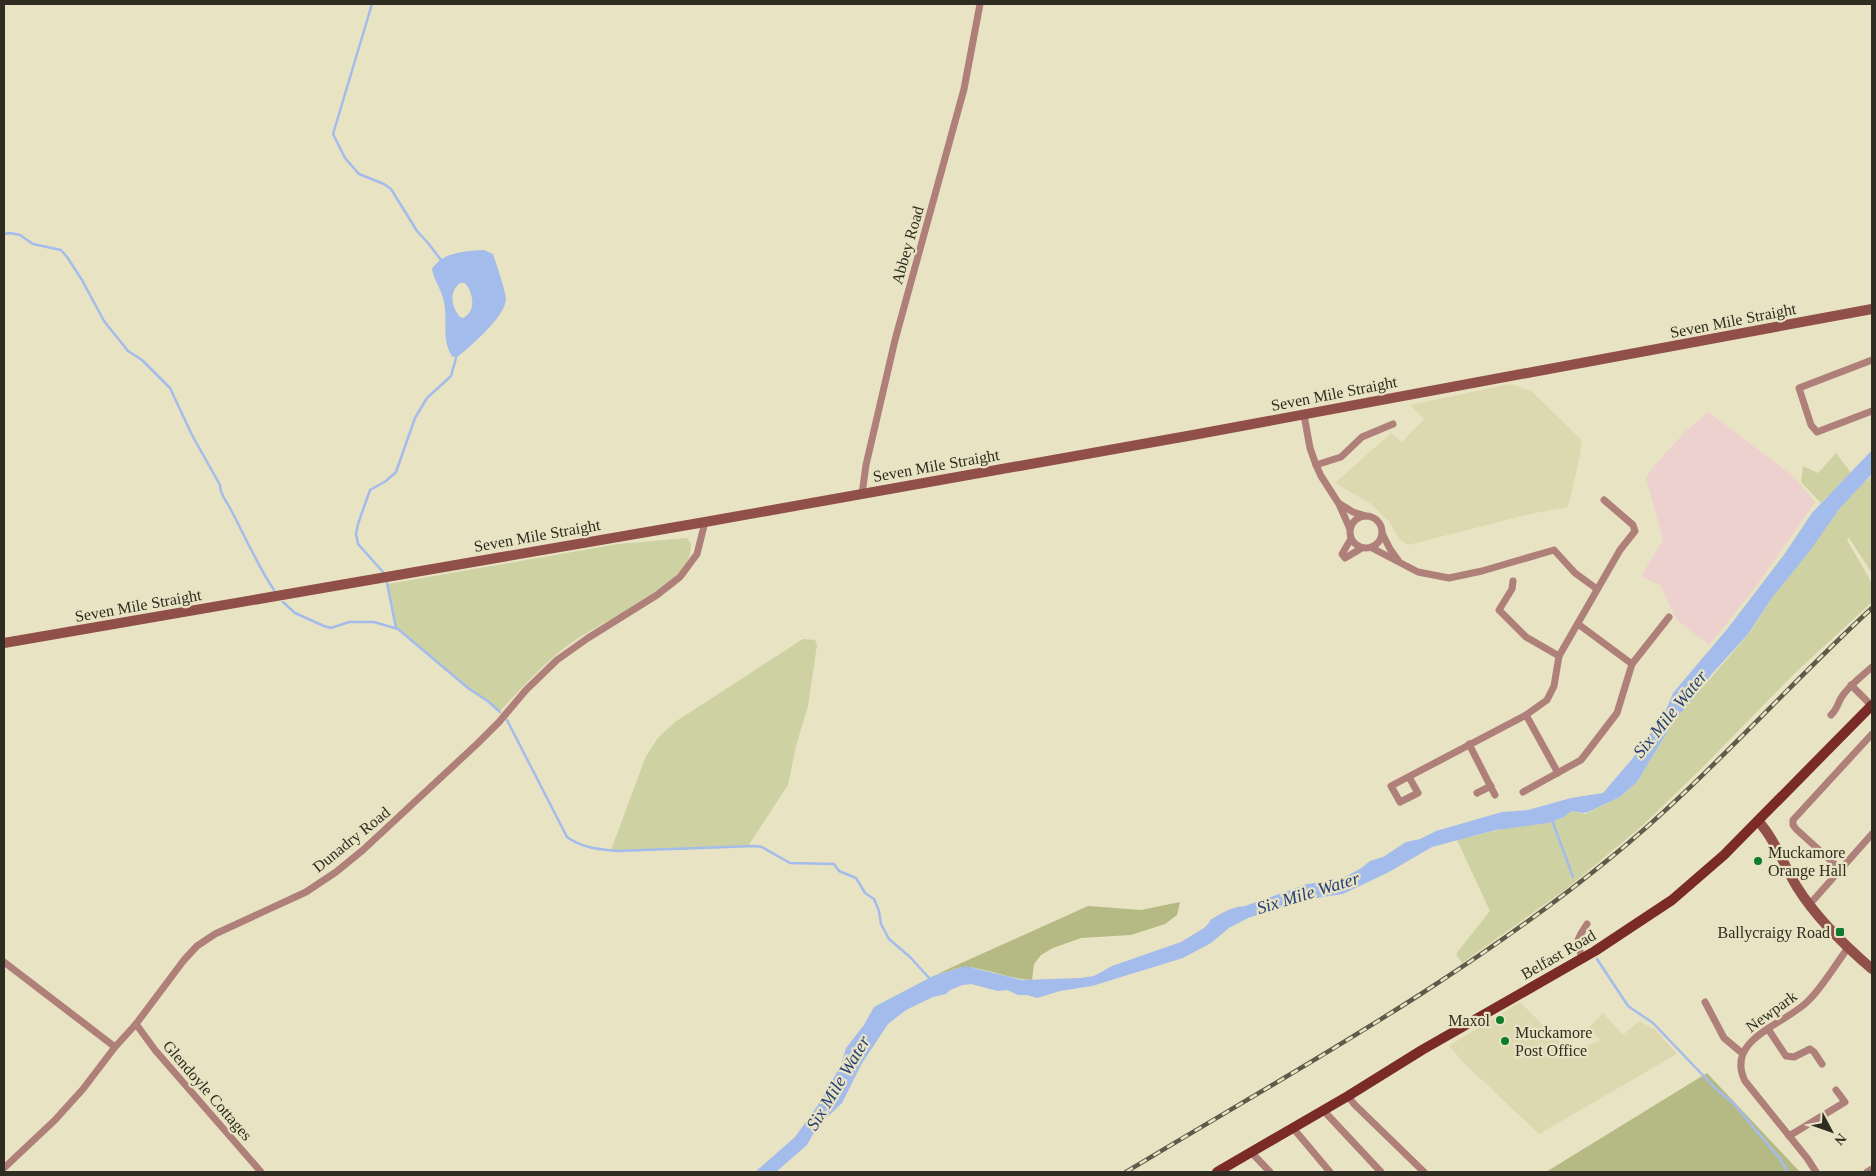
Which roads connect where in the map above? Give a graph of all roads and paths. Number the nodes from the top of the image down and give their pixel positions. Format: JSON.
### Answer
{"nodes":[{"id":1,"x":980,"y":4,"type":"edge"},
{"id":2,"x":1872,"y":309,"type":"edge"},
{"id":3,"x":1872,"y":360,"type":"edge"},
{"id":4,"x":1872,"y":411,"type":"edge"},
{"id":5,"x":1304,"y":415,"type":"junction"},
{"id":6,"x":1393,"y":424,"type":"dead end"},
{"id":7,"x":1316,"y":465,"type":"junction"},
{"id":8,"x":862,"y":494,"type":"junction"},
{"id":9,"x":1604,"y":500,"type":"dead end"},
{"id":10,"x":1340,"y":504,"type":"junction"},
{"id":11,"x":1366,"y":516,"type":"junction"},
{"id":12,"x":705,"y":522,"type":"junction"},
{"id":13,"x":1350,"y":529,"type":"junction"},
{"id":14,"x":1382,"y":532,"type":"junction"},
{"id":15,"x":1351,"y":539,"type":"junction"},
{"id":16,"x":1362,"y":548,"type":"junction"},
{"id":17,"x":1372,"y":548,"type":"junction"},
{"id":18,"x":1402,"y":564,"type":"junction"},
{"id":19,"x":1513,"y":581,"type":"dead end"},
{"id":20,"x":1597,"y":589,"type":"junction"},
{"id":21,"x":1670,"y":617,"type":"dead end"},
{"id":22,"x":1578,"y":624,"type":"junction"},
{"id":23,"x":4,"y":643,"type":"edge"},
{"id":24,"x":1559,"y":656,"type":"junction"},
{"id":25,"x":1632,"y":664,"type":"junction"},
{"id":26,"x":1872,"y":667,"type":"edge"},
{"id":27,"x":1851,"y":685,"type":"junction"},
{"id":28,"x":1872,"y":706,"type":"edge"},
{"id":29,"x":1526,"y":715,"type":"junction"},
{"id":30,"x":1831,"y":715,"type":"dead end"},
{"id":31,"x":1872,"y":734,"type":"edge"},
{"id":32,"x":1469,"y":744,"type":"junction"},
{"id":33,"x":1558,"y":773,"type":"junction"},
{"id":34,"x":1409,"y":776,"type":"dead end"},
{"id":35,"x":1491,"y":786,"type":"junction"},
{"id":36,"x":1523,"y":792,"type":"dead end"},
{"id":37,"x":1477,"y":793,"type":"dead end"},
{"id":38,"x":1496,"y":795,"type":"dead end"},
{"id":39,"x":1758,"y":821,"type":"junction"},
{"id":40,"x":1872,"y":834,"type":"edge"},
{"id":41,"x":1840,"y":869,"type":"junction"},
{"id":42,"x":1809,"y":905,"type":"junction"},
{"id":43,"x":1586,"y":924,"type":"dead end"},
{"id":44,"x":1848,"y":948,"type":"junction"},
{"id":45,"x":1583,"y":958,"type":"junction"},
{"id":46,"x":4,"y":962,"type":"edge"},
{"id":47,"x":1872,"y":969,"type":"edge"},
{"id":48,"x":1705,"y":1002,"type":"dead end"},
{"id":49,"x":136,"y":1024,"type":"junction"},
{"id":50,"x":1768,"y":1029,"type":"junction"},
{"id":51,"x":116,"y":1048,"type":"junction"},
{"id":52,"x":1742,"y":1053,"type":"junction"},
{"id":53,"x":1822,"y":1064,"type":"dead end"},
{"id":54,"x":1836,"y":1090,"type":"dead end"},
{"id":55,"x":1348,"y":1096,"type":"junction"},
{"id":56,"x":1323,"y":1110,"type":"junction"},
{"id":57,"x":1293,"y":1128,"type":"junction"},
{"id":58,"x":1789,"y":1136,"type":"junction"},
{"id":59,"x":1251,"y":1152,"type":"junction"},
{"id":60,"x":4,"y":1168,"type":"edge"},
{"id":61,"x":1872,"y":1169,"type":"edge"},
{"id":62,"x":261,"y":1172,"type":"edge"},
{"id":63,"x":1216,"y":1172,"type":"edge"},
{"id":64,"x":1270,"y":1172,"type":"edge"},
{"id":65,"x":1330,"y":1172,"type":"edge"},
{"id":66,"x":1381,"y":1172,"type":"edge"},
{"id":67,"x":1424,"y":1172,"type":"edge"},
{"id":68,"x":1816,"y":1172,"type":"edge"},
{"id":69,"x":1867,"y":1172,"type":"edge"}],
"edges":[{"from":1,"to":8,"type":"street","name":"Abbey Road"},
{"from":2,"to":5,"type":"main road","name":"Seven Mile Straight"},
{"from":3,"to":4,"type":"street"},
{"from":5,"to":7,"type":"street"},
{"from":5,"to":8,"type":"main road","name":"Seven Mile Straight"},
{"from":6,"to":7,"type":"street"},
{"from":7,"to":10,"type":"street"},
{"from":8,"to":12,"type":"main road","name":"Seven Mile Straight"},
{"from":9,"to":20,"type":"street"},
{"from":10,"to":11,"type":"street"},
{"from":10,"to":13,"type":"street"},
{"from":11,"to":13,"type":"street"},
{"from":11,"to":14,"type":"street"},
{"from":12,"to":23,"type":"main road","name":"Seven Mile Straight"},
{"from":12,"to":49,"type":"street","name":"Dunadry Road"},
{"from":13,"to":15,"type":"street"},
{"from":14,"to":17,"type":"street"},
{"from":14,"to":18,"type":"street"},
{"from":15,"to":16,"type":"street"},
{"from":15,"to":16,"type":"street"},
{"from":16,"to":17,"type":"street"},
{"from":17,"to":18,"type":"street"},
{"from":18,"to":20,"type":"street"},
{"from":19,"to":24,"type":"street"},
{"from":20,"to":22,"type":"street"},
{"from":21,"to":25,"type":"street"},
{"from":22,"to":24,"type":"street"},
{"from":22,"to":25,"type":"street"},
{"from":24,"to":29,"type":"street"},
{"from":25,"to":33,"type":"street"},
{"from":26,"to":27,"type":"street"},
{"from":27,"to":28,"type":"street"},
{"from":27,"to":30,"type":"street"},
{"from":28,"to":39,"type":"main road","name":"Belfast Road"},
{"from":29,"to":32,"type":"street"},
{"from":29,"to":33,"type":"street"},
{"from":31,"to":41,"type":"street"},
{"from":32,"to":34,"type":"street"},
{"from":32,"to":35,"type":"street"},
{"from":33,"to":36,"type":"street"},
{"from":35,"to":37,"type":"street"},
{"from":35,"to":38,"type":"street"},
{"from":39,"to":42,"type":"main road"},
{"from":39,"to":45,"type":"main road","name":"Belfast Road"},
{"from":40,"to":41,"type":"street"},
{"from":41,"to":42,"type":"street"},
{"from":42,"to":44,"type":"main road"},
{"from":43,"to":45,"type":"street"},
{"from":44,"to":47,"type":"main road"},
{"from":44,"to":50,"type":"street","name":"Newpark"},
{"from":45,"to":55,"type":"main road","name":"Belfast Road"},
{"from":46,"to":51,"type":"street"},
{"from":48,"to":52,"type":"street"},
{"from":49,"to":51,"type":"street","name":"Dunadry Road"},
{"from":49,"to":62,"type":"street","name":"Glendoyle Cottages"},
{"from":50,"to":52,"type":"street","name":"Newpark"},
{"from":50,"to":53,"type":"street"},
{"from":51,"to":60,"type":"street","name":"Dunadry Road"},
{"from":52,"to":58,"type":"street","name":"Newpark"},
{"from":54,"to":58,"type":"street"},
{"from":55,"to":56,"type":"main road","name":"Belfast Road"},
{"from":55,"to":67,"type":"street"},
{"from":56,"to":57,"type":"main road","name":"Belfast Road"},
{"from":56,"to":66,"type":"street"},
{"from":57,"to":59,"type":"main road","name":"Belfast Road"},
{"from":57,"to":65,"type":"street"},
{"from":58,"to":68,"type":"street","name":"Newpark"},
{"from":59,"to":63,"type":"main road","name":"Belfast Road"},
{"from":59,"to":64,"type":"street"},
{"from":61,"to":69,"type":"street"}]}
